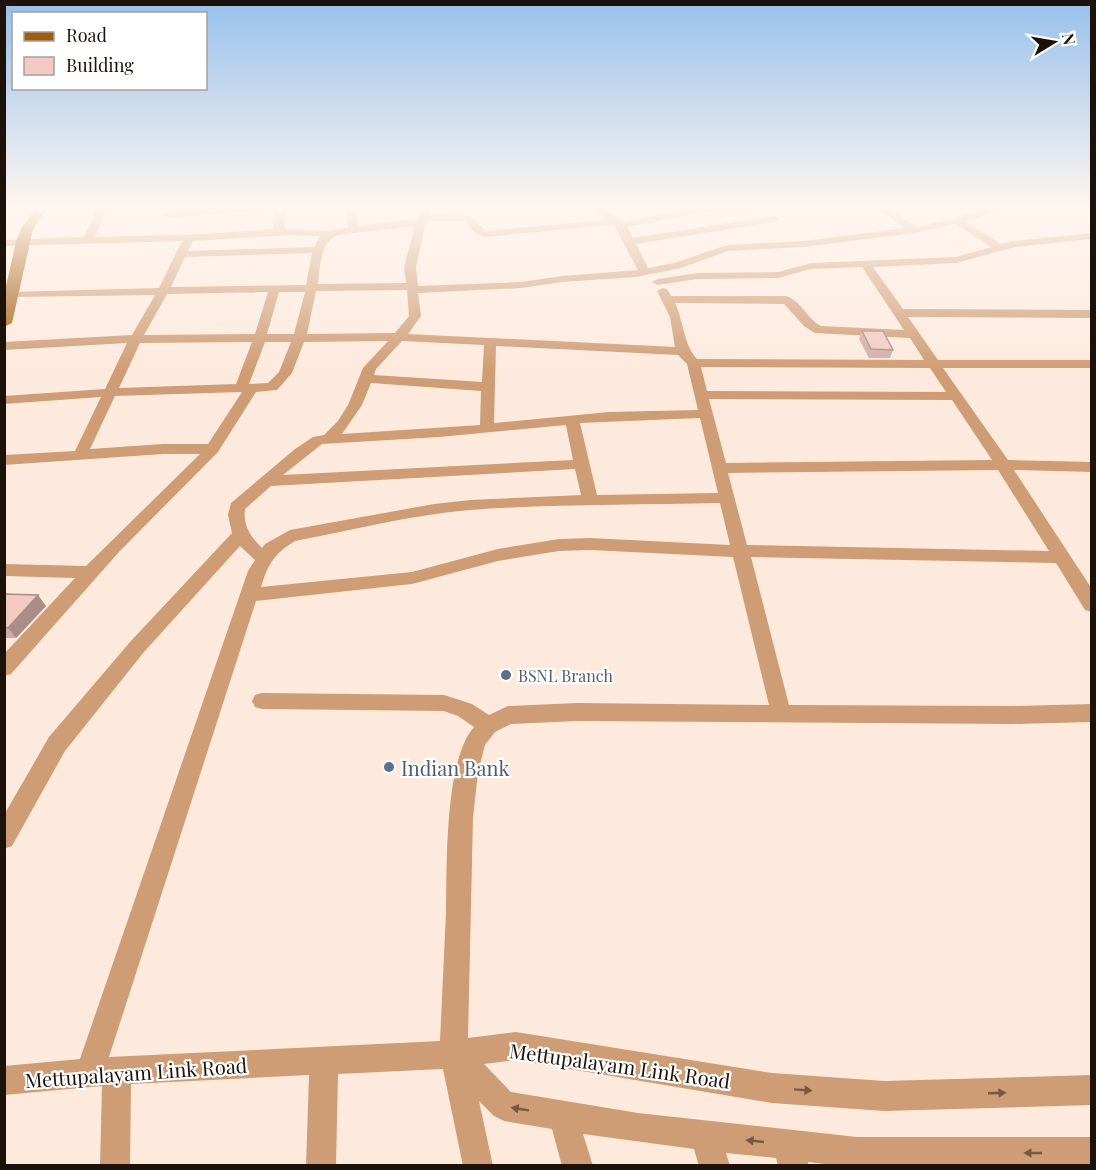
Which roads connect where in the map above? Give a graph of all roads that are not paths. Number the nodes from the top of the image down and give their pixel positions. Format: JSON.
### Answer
{"nodes":[{"id":1,"x":19,"y":262,"type":"edge"},
{"id":2,"x":177,"y":262,"type":"edge"},
{"id":3,"x":316,"y":262,"type":"edge"},
{"id":4,"x":411,"y":262,"type":"edge"},
{"id":5,"x":639,"y":262,"type":"edge"},
{"id":6,"x":689,"y":262,"type":"edge"},
{"id":7,"x":932,"y":262,"type":"edge"},
{"id":8,"x":867,"y":266,"type":"junction"},
{"id":9,"x":644,"y":272,"type":"junction"},
{"id":10,"x":657,"y":282,"type":"junction"},
{"id":11,"x":536,"y":284,"type":"junction"},
{"id":12,"x":413,"y":288,"type":"junction"},
{"id":13,"x":311,"y":289,"type":"junction"},
{"id":14,"x":274,"y":290,"type":"junction"},
{"id":15,"x":163,"y":291,"type":"junction"},
{"id":16,"x":13,"y":294,"type":"junction"},
{"id":17,"x":668,"y":299,"type":"junction"},
{"id":18,"x":900,"y":314,"type":"junction"},
{"id":19,"x":1092,"y":315,"type":"edge"},
{"id":20,"x":4,"y":323,"type":"edge"},
{"id":21,"x":914,"y":334,"type":"junction"},
{"id":22,"x":260,"y":337,"type":"junction"},
{"id":23,"x":300,"y":337,"type":"junction"},
{"id":24,"x":399,"y":337,"type":"junction"},
{"id":25,"x":137,"y":339,"type":"junction"},
{"id":26,"x":490,"y":342,"type":"junction"},
{"id":27,"x":4,"y":346,"type":"edge"},
{"id":28,"x":687,"y":357,"type":"junction"},
{"id":29,"x":934,"y":364,"type":"junction"},
{"id":30,"x":1092,"y":364,"type":"edge"},
{"id":31,"x":364,"y":378,"type":"junction"},
{"id":32,"x":489,"y":387,"type":"junction"},
{"id":33,"x":246,"y":388,"type":"junction"},
{"id":34,"x":110,"y":392,"type":"junction"},
{"id":35,"x":700,"y":395,"type":"junction"},
{"id":36,"x":954,"y":396,"type":"junction"},
{"id":37,"x":4,"y":400,"type":"edge"},
{"id":38,"x":705,"y":414,"type":"junction"},
{"id":39,"x":572,"y":420,"type":"junction"},
{"id":40,"x":488,"y":428,"type":"junction"},
{"id":41,"x":329,"y":439,"type":"junction"},
{"id":42,"x":213,"y":449,"type":"junction"},
{"id":43,"x":80,"y":455,"type":"junction"},
{"id":44,"x":4,"y":460,"type":"edge"},
{"id":45,"x":582,"y":464,"type":"junction"},
{"id":46,"x":1003,"y":465,"type":"junction"},
{"id":47,"x":1092,"y":467,"type":"edge"},
{"id":48,"x":719,"y":468,"type":"junction"},
{"id":49,"x":267,"y":481,"type":"junction"},
{"id":50,"x":727,"y":498,"type":"junction"},
{"id":51,"x":590,"y":500,"type":"junction"},
{"id":52,"x":241,"y":534,"type":"junction"},
{"id":53,"x":740,"y":550,"type":"junction"},
{"id":54,"x":1061,"y":557,"type":"junction"},
{"id":55,"x":263,"y":558,"type":"junction"},
{"id":56,"x":4,"y":570,"type":"edge"},
{"id":57,"x":92,"y":573,"type":"junction"},
{"id":58,"x":250,"y":595,"type":"junction"},
{"id":59,"x":1088,"y":595,"type":"edge"},
{"id":60,"x":4,"y":668,"type":"edge"},
{"id":61,"x":262,"y":701,"type":"dead end"},
{"id":62,"x":781,"y":713,"type":"junction"},
{"id":63,"x":1092,"y":713,"type":"edge"},
{"id":64,"x":488,"y":726,"type":"junction"},
{"id":65,"x":4,"y":838,"type":"edge"},
{"id":66,"x":454,"y":1054,"type":"junction"},
{"id":67,"x":324,"y":1060,"type":"junction"},
{"id":68,"x":103,"y":1071,"type":"junction"},
{"id":69,"x":4,"y":1081,"type":"edge"},
{"id":70,"x":1092,"y":1090,"type":"edge"},
{"id":71,"x":563,"y":1116,"type":"junction"},
{"id":72,"x":705,"y":1136,"type":"junction"},
{"id":73,"x":1092,"y":1152,"type":"edge"},
{"id":74,"x":790,"y":1155,"type":"edge"},
{"id":75,"x":860,"y":1159,"type":"edge"},
{"id":76,"x":115,"y":1166,"type":"edge"},
{"id":77,"x":321,"y":1166,"type":"edge"},
{"id":78,"x":478,"y":1166,"type":"edge"},
{"id":79,"x":578,"y":1166,"type":"edge"},
{"id":80,"x":715,"y":1166,"type":"edge"}],
"edges":[{"from":1,"to":16,"type":"main road"},
{"from":2,"to":15,"type":"street"},
{"from":3,"to":13,"type":"street"},
{"from":4,"to":12,"type":"street"},
{"from":5,"to":9,"type":"street"},
{"from":6,"to":9,"type":"street"},
{"from":7,"to":8,"type":"street"},
{"from":8,"to":10,"type":"street"},
{"from":8,"to":18,"type":"street"},
{"from":9,"to":11,"type":"street"},
{"from":10,"to":11,"type":"street"},
{"from":10,"to":17,"type":"street"},
{"from":11,"to":12,"type":"street"},
{"from":12,"to":13,"type":"street"},
{"from":12,"to":24,"type":"street"},
{"from":13,"to":14,"type":"street"},
{"from":13,"to":23,"type":"street"},
{"from":14,"to":15,"type":"street"},
{"from":14,"to":22,"type":"street"},
{"from":15,"to":16,"type":"street"},
{"from":15,"to":25,"type":"street"},
{"from":16,"to":20,"type":"main road"},
{"from":17,"to":21,"type":"street"},
{"from":17,"to":28,"type":"street"},
{"from":18,"to":19,"type":"street"},
{"from":18,"to":21,"type":"street"},
{"from":21,"to":29,"type":"street"},
{"from":22,"to":23,"type":"street"},
{"from":22,"to":25,"type":"street"},
{"from":22,"to":33,"type":"street"},
{"from":23,"to":24,"type":"street"},
{"from":23,"to":33,"type":"street"},
{"from":24,"to":26,"type":"street"},
{"from":24,"to":31,"type":"street"},
{"from":25,"to":27,"type":"street"},
{"from":25,"to":34,"type":"street"},
{"from":26,"to":28,"type":"street"},
{"from":26,"to":32,"type":"street"},
{"from":28,"to":29,"type":"street"},
{"from":28,"to":35,"type":"street"},
{"from":29,"to":30,"type":"street"},
{"from":29,"to":36,"type":"street"},
{"from":31,"to":32,"type":"street"},
{"from":31,"to":41,"type":"street"},
{"from":32,"to":40,"type":"street"},
{"from":33,"to":34,"type":"street"},
{"from":33,"to":42,"type":"street"},
{"from":34,"to":37,"type":"street"},
{"from":34,"to":43,"type":"street"},
{"from":35,"to":36,"type":"street"},
{"from":35,"to":38,"type":"street"},
{"from":36,"to":46,"type":"street"},
{"from":38,"to":39,"type":"street"},
{"from":38,"to":48,"type":"street"},
{"from":39,"to":40,"type":"street"},
{"from":39,"to":45,"type":"street"},
{"from":40,"to":41,"type":"street"},
{"from":41,"to":49,"type":"street"},
{"from":42,"to":43,"type":"street"},
{"from":42,"to":57,"type":"street"},
{"from":43,"to":44,"type":"street"},
{"from":45,"to":49,"type":"street"},
{"from":45,"to":51,"type":"street"},
{"from":46,"to":47,"type":"street"},
{"from":46,"to":48,"type":"street"},
{"from":46,"to":54,"type":"street"},
{"from":48,"to":50,"type":"street"},
{"from":49,"to":52,"type":"street"},
{"from":50,"to":51,"type":"street"},
{"from":50,"to":53,"type":"street"},
{"from":51,"to":55,"type":"street"},
{"from":52,"to":55,"type":"street"},
{"from":52,"to":65,"type":"street"},
{"from":53,"to":54,"type":"street"},
{"from":53,"to":58,"type":"street"},
{"from":53,"to":62,"type":"street"},
{"from":54,"to":59,"type":"street"},
{"from":55,"to":58,"type":"street"},
{"from":56,"to":57,"type":"street"},
{"from":57,"to":60,"type":"street"},
{"from":58,"to":68,"type":"street"},
{"from":61,"to":64,"type":"street"},
{"from":62,"to":63,"type":"street"},
{"from":62,"to":64,"type":"street"},
{"from":64,"to":66,"type":"street"},
{"from":66,"to":67,"type":"street","name":"Mettupalayam Link Road"},
{"from":66,"to":70,"type":"street","name":"Mettupalayam Link Road","one_way":true},
{"from":71,"to":66,"type":"street","one_way":true},
{"from":66,"to":78,"type":"street"},
{"from":67,"to":68,"type":"street","name":"Mettupalayam Link Road"},
{"from":67,"to":77,"type":"street"},
{"from":68,"to":69,"type":"street","name":"Mettupalayam Link Road"},
{"from":68,"to":76,"type":"street"},
{"from":71,"to":72,"type":"street"},
{"from":71,"to":79,"type":"street"},
{"from":74,"to":72,"type":"street","one_way":true},
{"from":72,"to":80,"type":"street"},
{"from":73,"to":75,"type":"street","one_way":true},
{"from":74,"to":75,"type":"street"}]}
